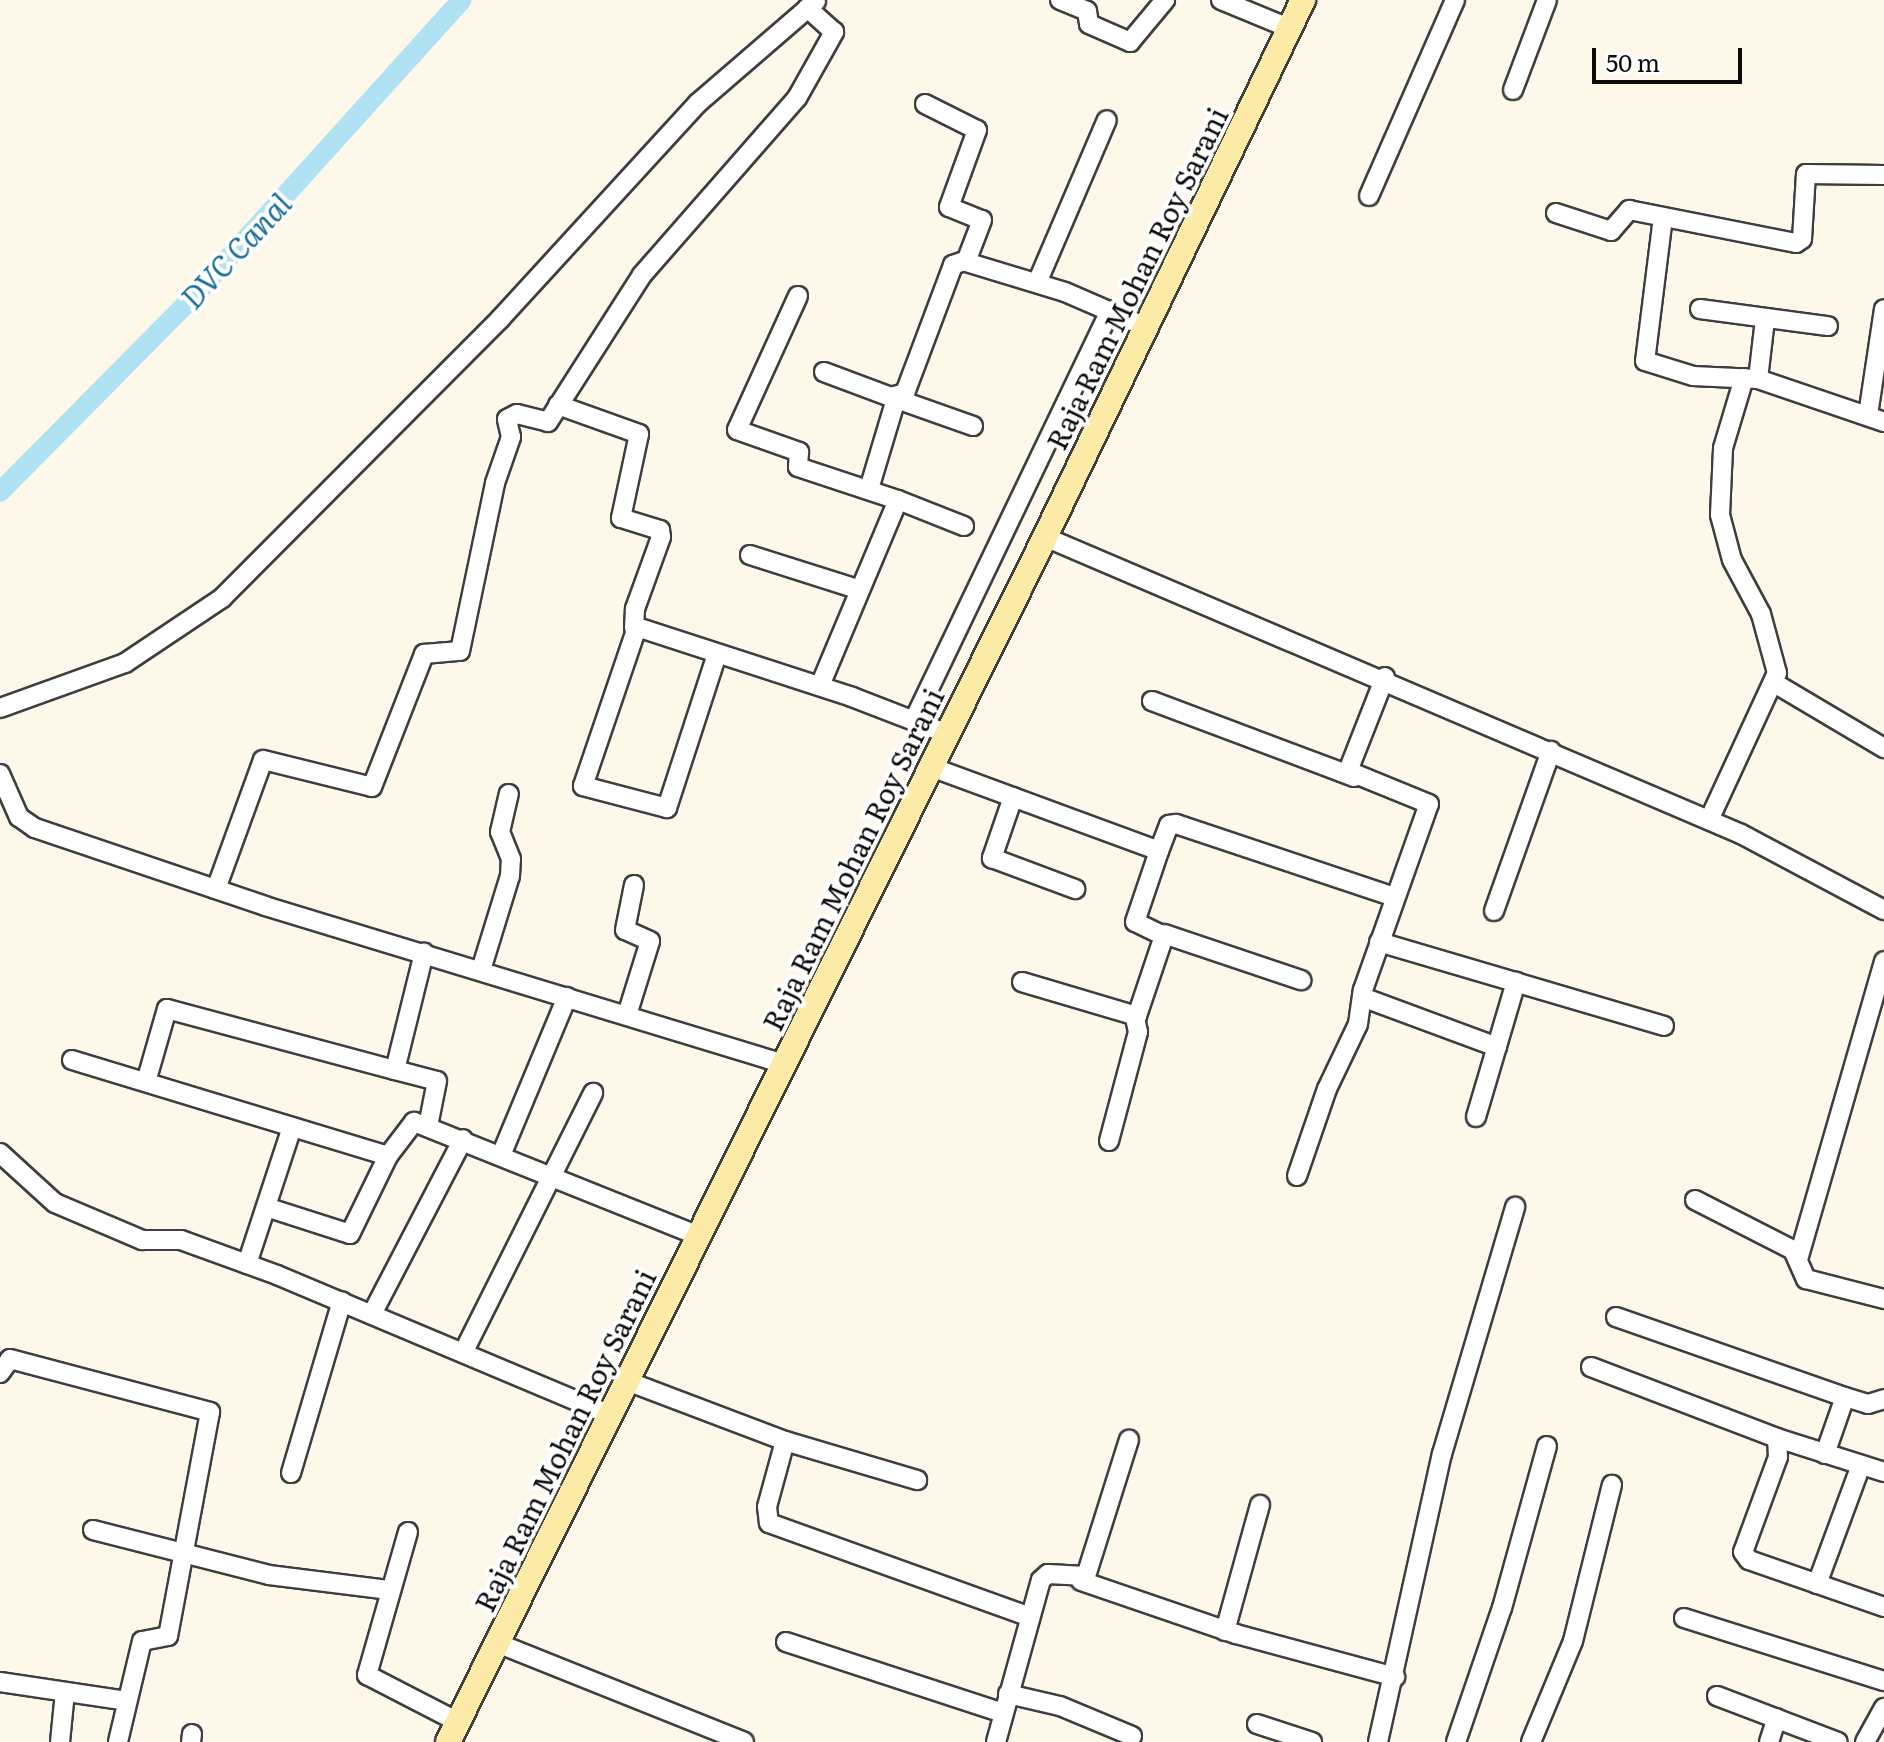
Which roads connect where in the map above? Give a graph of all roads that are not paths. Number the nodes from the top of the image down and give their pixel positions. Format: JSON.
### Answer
{"nodes":[{"id":1,"x":1060,"y":0,"type":"edge"},
{"id":2,"x":1165,"y":0,"type":"edge"},
{"id":3,"x":1221,"y":0,"type":"edge"},
{"id":4,"x":1303,"y":0,"type":"edge"},
{"id":5,"x":1455,"y":0,"type":"edge"},
{"id":6,"x":1547,"y":0,"type":"edge"},
{"id":7,"x":812,"y":4,"type":"edge"},
{"id":8,"x":1289,"y":28,"type":"junction"},
{"id":9,"x":1513,"y":90,"type":"dead end"},
{"id":10,"x":925,"y":104,"type":"dead end"},
{"id":11,"x":1107,"y":120,"type":"dead end"},
{"id":12,"x":1884,"y":175,"type":"edge"},
{"id":13,"x":1369,"y":196,"type":"dead end"},
{"id":14,"x":1556,"y":213,"type":"dead end"},
{"id":15,"x":1663,"y":217,"type":"junction"},
{"id":16,"x":964,"y":261,"type":"junction"},
{"id":17,"x":1037,"y":283,"type":"junction"},
{"id":18,"x":798,"y":296,"type":"dead end"},
{"id":19,"x":1700,"y":309,"type":"dead end"},
{"id":20,"x":1884,"y":309,"type":"edge"},
{"id":21,"x":1110,"y":311,"type":"junction"},
{"id":22,"x":1765,"y":319,"type":"junction"},
{"id":23,"x":1828,"y":326,"type":"dead end"},
{"id":24,"x":1146,"y":327,"type":"junction"},
{"id":25,"x":1880,"y":371,"type":"edge"},
{"id":26,"x":824,"y":372,"type":"dead end"},
{"id":27,"x":1751,"y":378,"type":"junction"},
{"id":28,"x":894,"y":398,"type":"junction"},
{"id":29,"x":558,"y":405,"type":"junction"},
{"id":30,"x":1876,"y":419,"type":"edge"},
{"id":31,"x":973,"y":426,"type":"dead end"},
{"id":32,"x":869,"y":489,"type":"junction"},
{"id":33,"x":898,"y":500,"type":"junction"},
{"id":34,"x":964,"y":526,"type":"dead end"},
{"id":35,"x":1045,"y":537,"type":"junction"},
{"id":36,"x":750,"y":555,"type":"dead end"},
{"id":37,"x":857,"y":589,"type":"junction"},
{"id":38,"x":634,"y":628,"type":"junction"},
{"id":39,"x":717,"y":654,"type":"junction"},
{"id":40,"x":1385,"y":677,"type":"junction"},
{"id":41,"x":1776,"y":684,"type":"junction"},
{"id":42,"x":820,"y":686,"type":"junction"},
{"id":43,"x":1152,"y":701,"type":"dead end"},
{"id":44,"x":0,"y":708,"type":"edge"},
{"id":45,"x":914,"y":720,"type":"junction"},
{"id":46,"x":948,"y":734,"type":"junction"},
{"id":47,"x":1883,"y":745,"type":"edge"},
{"id":48,"x":1551,"y":751,"type":"junction"},
{"id":49,"x":931,"y":767,"type":"junction"},
{"id":50,"x":0,"y":774,"type":"edge"},
{"id":51,"x":1354,"y":777,"type":"junction"},
{"id":52,"x":509,"y":794,"type":"dead end"},
{"id":53,"x":1013,"y":797,"type":"junction"},
{"id":54,"x":1709,"y":820,"type":"junction"},
{"id":55,"x":1159,"y":851,"type":"junction"},
{"id":56,"x":634,"y":885,"type":"dead end"},
{"id":57,"x":216,"y":889,"type":"junction"},
{"id":58,"x":1075,"y":889,"type":"dead end"},
{"id":59,"x":1394,"y":897,"type":"junction"},
{"id":60,"x":1884,"y":910,"type":"edge"},
{"id":61,"x":1494,"y":911,"type":"dead end"},
{"id":62,"x":1164,"y":934,"type":"junction"},
{"id":63,"x":1379,"y":942,"type":"junction"},
{"id":64,"x":424,"y":953,"type":"junction"},
{"id":65,"x":1884,"y":961,"type":"edge"},
{"id":66,"x":481,"y":970,"type":"junction"},
{"id":67,"x":1301,"y":980,"type":"dead end"},
{"id":68,"x":1022,"y":982,"type":"dead end"},
{"id":69,"x":1516,"y":982,"type":"junction"},
{"id":70,"x":567,"y":997,"type":"junction"},
{"id":71,"x":1362,"y":997,"type":"junction"},
{"id":72,"x":627,"y":1015,"type":"junction"},
{"id":73,"x":1135,"y":1018,"type":"junction"},
{"id":74,"x":1664,"y":1026,"type":"dead end"},
{"id":75,"x":1497,"y":1047,"type":"junction"},
{"id":76,"x":72,"y":1060,"type":"dead end"},
{"id":77,"x":784,"y":1064,"type":"junction"},
{"id":78,"x":395,"y":1070,"type":"junction"},
{"id":79,"x":146,"y":1082,"type":"junction"},
{"id":80,"x":593,"y":1093,"type":"dead end"},
{"id":81,"x":1476,"y":1117,"type":"dead end"},
{"id":82,"x":428,"y":1126,"type":"junction"},
{"id":83,"x":292,"y":1127,"type":"junction"},
{"id":84,"x":463,"y":1139,"type":"junction"},
{"id":85,"x":1109,"y":1141,"type":"dead end"},
{"id":86,"x":0,"y":1153,"type":"edge"},
{"id":87,"x":502,"y":1153,"type":"junction"},
{"id":88,"x":388,"y":1156,"type":"junction"},
{"id":89,"x":554,"y":1173,"type":"junction"},
{"id":90,"x":1297,"y":1176,"type":"dead end"},
{"id":91,"x":1695,"y":1200,"type":"dead end"},
{"id":92,"x":266,"y":1207,"type":"junction"},
{"id":93,"x":1515,"y":1207,"type":"dead end"},
{"id":94,"x":699,"y":1236,"type":"junction"},
{"id":95,"x":1799,"y":1256,"type":"junction"},
{"id":96,"x":247,"y":1264,"type":"junction"},
{"id":97,"x":1884,"y":1299,"type":"edge"},
{"id":98,"x":342,"y":1301,"type":"junction"},
{"id":99,"x":372,"y":1314,"type":"junction"},
{"id":100,"x":1616,"y":1317,"type":"dead end"},
{"id":101,"x":463,"y":1353,"type":"junction"},
{"id":102,"x":1591,"y":1367,"type":"dead end"},
{"id":103,"x":0,"y":1373,"type":"edge"},
{"id":104,"x":627,"y":1381,"type":"junction"},
{"id":105,"x":1845,"y":1397,"type":"junction"},
{"id":106,"x":1884,"y":1399,"type":"edge"},
{"id":107,"x":610,"y":1415,"type":"junction"},
{"id":108,"x":1777,"y":1438,"type":"junction"},
{"id":109,"x":1129,"y":1440,"type":"dead end"},
{"id":110,"x":785,"y":1441,"type":"junction"},
{"id":111,"x":1547,"y":1446,"type":"dead end"},
{"id":112,"x":1825,"y":1454,"type":"junction"},
{"id":113,"x":1861,"y":1465,"type":"junction"},
{"id":114,"x":1884,"y":1472,"type":"edge"},
{"id":115,"x":291,"y":1473,"type":"dead end"},
{"id":116,"x":917,"y":1480,"type":"dead end"},
{"id":117,"x":1612,"y":1485,"type":"dead end"},
{"id":118,"x":1260,"y":1505,"type":"dead end"},
{"id":119,"x":93,"y":1530,"type":"dead end"},
{"id":120,"x":408,"y":1532,"type":"dead end"},
{"id":121,"x":182,"y":1551,"type":"junction"},
{"id":122,"x":1081,"y":1581,"type":"junction"},
{"id":123,"x":1817,"y":1584,"type":"junction"},
{"id":124,"x":390,"y":1590,"type":"junction"},
{"id":125,"x":1884,"y":1607,"type":"edge"},
{"id":126,"x":1030,"y":1617,"type":"junction"},
{"id":127,"x":1684,"y":1618,"type":"dead end"},
{"id":128,"x":1225,"y":1631,"type":"junction"},
{"id":129,"x":786,"y":1642,"type":"dead end"},
{"id":130,"x":497,"y":1643,"type":"junction"},
{"id":131,"x":1395,"y":1677,"type":"junction"},
{"id":132,"x":1884,"y":1681,"type":"edge"},
{"id":133,"x":0,"y":1682,"type":"edge"},
{"id":134,"x":65,"y":1692,"type":"junction"},
{"id":135,"x":1008,"y":1694,"type":"junction"},
{"id":136,"x":1717,"y":1696,"type":"dead end"},
{"id":137,"x":127,"y":1701,"type":"junction"},
{"id":138,"x":1884,"y":1708,"type":"edge"},
{"id":139,"x":1003,"y":1713,"type":"junction"},
{"id":140,"x":1777,"y":1718,"type":"junction"},
{"id":141,"x":1257,"y":1724,"type":"dead end"},
{"id":142,"x":453,"y":1732,"type":"edge"},
{"id":143,"x":1132,"y":1736,"type":"dead end"},
{"id":144,"x":60,"y":1742,"type":"edge"},
{"id":145,"x":118,"y":1742,"type":"edge"},
{"id":146,"x":744,"y":1742,"type":"edge"},
{"id":147,"x":996,"y":1742,"type":"edge"},
{"id":148,"x":1312,"y":1742,"type":"edge"},
{"id":149,"x":1378,"y":1742,"type":"edge"},
{"id":150,"x":1456,"y":1742,"type":"edge"},
{"id":151,"x":1531,"y":1742,"type":"edge"},
{"id":152,"x":1769,"y":1742,"type":"edge"},
{"id":153,"x":1838,"y":1742,"type":"edge"},
{"id":154,"x":1865,"y":1742,"type":"edge"}],
"edges":[{"from":1,"to":2,"type":"street"},
{"from":3,"to":8,"type":"street"},
{"from":4,"to":8,"type":"street","name":"Raja Ram Mohan Roy Sarani"},
{"from":5,"to":13,"type":"street"},
{"from":6,"to":9,"type":"street"},
{"from":7,"to":29,"type":"street"},
{"from":7,"to":44,"type":"street"},
{"from":8,"to":24,"type":"street","name":"Raja Ram Mohan Roy Sarani"},
{"from":10,"to":16,"type":"street"},
{"from":11,"to":17,"type":"street"},
{"from":12,"to":15,"type":"street"},
{"from":14,"to":15,"type":"street"},
{"from":15,"to":27,"type":"street"},
{"from":16,"to":17,"type":"street"},
{"from":16,"to":28,"type":"street"},
{"from":17,"to":21,"type":"street"},
{"from":18,"to":32,"type":"street"},
{"from":19,"to":22,"type":"street"},
{"from":20,"to":25,"type":"street"},
{"from":21,"to":24,"type":"street"},
{"from":21,"to":45,"type":"street"},
{"from":22,"to":23,"type":"street"},
{"from":22,"to":27,"type":"street"},
{"from":24,"to":35,"type":"street","name":"Raja Ram Mohan Roy Sarani"},
{"from":25,"to":30,"type":"street"},
{"from":26,"to":28,"type":"street"},
{"from":27,"to":30,"type":"street"},
{"from":27,"to":41,"type":"street"},
{"from":28,"to":31,"type":"street"},
{"from":28,"to":32,"type":"street"},
{"from":29,"to":38,"type":"street"},
{"from":29,"to":57,"type":"street"},
{"from":32,"to":33,"type":"street"},
{"from":33,"to":34,"type":"street"},
{"from":33,"to":37,"type":"street"},
{"from":35,"to":40,"type":"street"},
{"from":35,"to":46,"type":"street","name":"Raja Ram Mohan Roy Sarani"},
{"from":36,"to":37,"type":"street"},
{"from":37,"to":42,"type":"street"},
{"from":38,"to":39,"type":"street"},
{"from":38,"to":39,"type":"street"},
{"from":39,"to":42,"type":"street"},
{"from":40,"to":48,"type":"street"},
{"from":40,"to":51,"type":"street"},
{"from":41,"to":47,"type":"street"},
{"from":41,"to":54,"type":"street"},
{"from":42,"to":45,"type":"street"},
{"from":43,"to":51,"type":"street"},
{"from":45,"to":46,"type":"street"},
{"from":46,"to":49,"type":"street","name":"Raja Ram Mohan Roy Sarani"},
{"from":48,"to":54,"type":"street"},
{"from":48,"to":61,"type":"street"},
{"from":49,"to":53,"type":"street"},
{"from":49,"to":77,"type":"street","name":"Raja Ram Mohan Roy Sarani"},
{"from":50,"to":57,"type":"street"},
{"from":51,"to":59,"type":"street"},
{"from":52,"to":66,"type":"street"},
{"from":53,"to":55,"type":"street"},
{"from":53,"to":58,"type":"street"},
{"from":54,"to":60,"type":"street"},
{"from":55,"to":59,"type":"street"},
{"from":55,"to":62,"type":"street"},
{"from":56,"to":72,"type":"street"},
{"from":57,"to":64,"type":"street"},
{"from":59,"to":63,"type":"street"},
{"from":62,"to":67,"type":"street"},
{"from":62,"to":73,"type":"street"},
{"from":63,"to":69,"type":"street"},
{"from":63,"to":71,"type":"street"},
{"from":64,"to":66,"type":"street"},
{"from":64,"to":78,"type":"street"},
{"from":65,"to":95,"type":"street"},
{"from":66,"to":70,"type":"street"},
{"from":68,"to":73,"type":"street"},
{"from":69,"to":74,"type":"street"},
{"from":69,"to":75,"type":"street"},
{"from":70,"to":72,"type":"street"},
{"from":70,"to":87,"type":"street"},
{"from":71,"to":75,"type":"street"},
{"from":71,"to":90,"type":"street"},
{"from":72,"to":77,"type":"street"},
{"from":73,"to":85,"type":"street"},
{"from":75,"to":81,"type":"street"},
{"from":76,"to":79,"type":"street"},
{"from":77,"to":94,"type":"street","name":"Raja Ram Mohan Roy Sarani"},
{"from":78,"to":79,"type":"street"},
{"from":78,"to":82,"type":"street"},
{"from":79,"to":83,"type":"street"},
{"from":80,"to":89,"type":"street"},
{"from":82,"to":84,"type":"street"},
{"from":82,"to":88,"type":"street"},
{"from":83,"to":88,"type":"street"},
{"from":83,"to":92,"type":"street"},
{"from":84,"to":87,"type":"street"},
{"from":84,"to":99,"type":"street"},
{"from":86,"to":96,"type":"street"},
{"from":87,"to":89,"type":"street"},
{"from":88,"to":92,"type":"street"},
{"from":89,"to":94,"type":"street"},
{"from":89,"to":101,"type":"street"},
{"from":91,"to":95,"type":"street"},
{"from":92,"to":96,"type":"street"},
{"from":93,"to":131,"type":"street"},
{"from":94,"to":104,"type":"street","name":"Raja Ram Mohan Roy Sarani"},
{"from":95,"to":97,"type":"street"},
{"from":96,"to":98,"type":"street"},
{"from":98,"to":99,"type":"street"},
{"from":98,"to":115,"type":"street"},
{"from":99,"to":101,"type":"street"},
{"from":100,"to":105,"type":"street"},
{"from":101,"to":107,"type":"street"},
{"from":102,"to":108,"type":"street"},
{"from":103,"to":121,"type":"street"},
{"from":104,"to":107,"type":"street","name":"Raja Ram Mohan Roy Sarani"},
{"from":104,"to":110,"type":"street"},
{"from":105,"to":106,"type":"street"},
{"from":105,"to":112,"type":"street"},
{"from":107,"to":130,"type":"street","name":"Raja Ram Mohan Roy Sarani"},
{"from":108,"to":112,"type":"street"},
{"from":108,"to":123,"type":"street"},
{"from":109,"to":122,"type":"street"},
{"from":110,"to":116,"type":"street"},
{"from":110,"to":126,"type":"street"},
{"from":111,"to":150,"type":"street"},
{"from":112,"to":113,"type":"street"},
{"from":113,"to":114,"type":"street"},
{"from":113,"to":123,"type":"street"},
{"from":117,"to":151,"type":"street"},
{"from":118,"to":128,"type":"street"},
{"from":119,"to":121,"type":"street"},
{"from":120,"to":124,"type":"street"},
{"from":121,"to":124,"type":"street"},
{"from":121,"to":137,"type":"street"},
{"from":122,"to":126,"type":"street"},
{"from":122,"to":128,"type":"street"},
{"from":123,"to":125,"type":"street"},
{"from":124,"to":142,"type":"street"},
{"from":126,"to":135,"type":"street"},
{"from":127,"to":132,"type":"street"},
{"from":128,"to":131,"type":"street"},
{"from":129,"to":139,"type":"street"},
{"from":130,"to":142,"type":"street","name":"Raja Ram Mohan Roy Sarani"},
{"from":130,"to":146,"type":"street"},
{"from":131,"to":149,"type":"street"},
{"from":133,"to":134,"type":"street"},
{"from":134,"to":137,"type":"street"},
{"from":134,"to":144,"type":"street"},
{"from":135,"to":139,"type":"street"},
{"from":135,"to":143,"type":"street"},
{"from":136,"to":140,"type":"street"},
{"from":137,"to":145,"type":"street"},
{"from":138,"to":154,"type":"street"},
{"from":139,"to":147,"type":"street"},
{"from":140,"to":152,"type":"street"},
{"from":140,"to":153,"type":"street"},
{"from":141,"to":148,"type":"street"}]}
